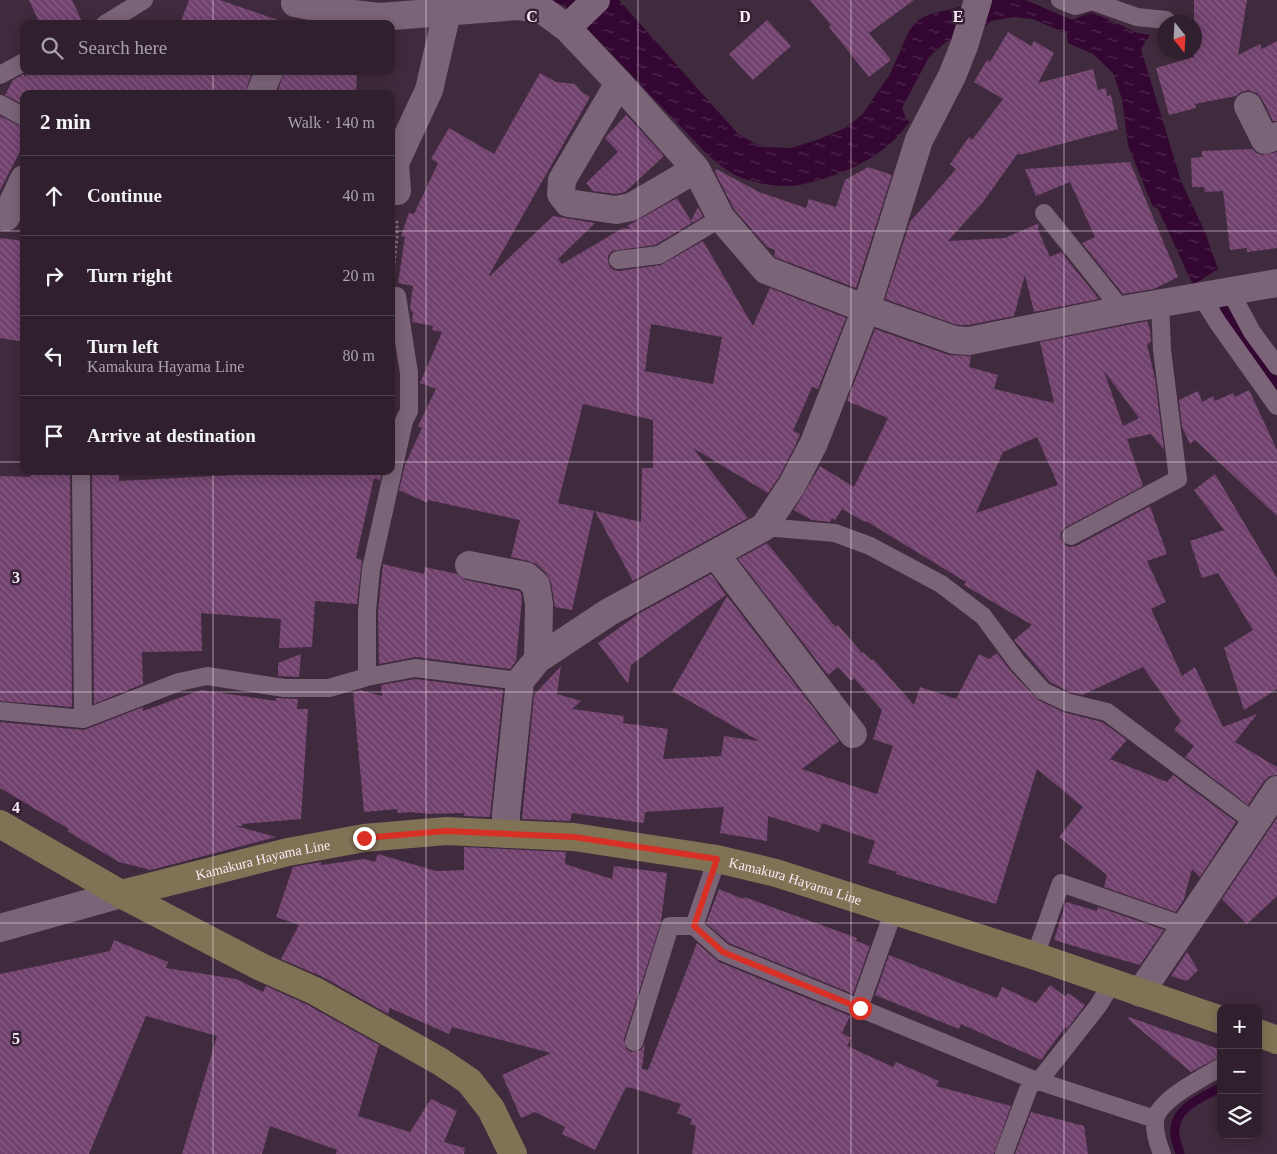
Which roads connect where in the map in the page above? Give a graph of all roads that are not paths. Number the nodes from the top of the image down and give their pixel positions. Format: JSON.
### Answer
{"nodes":[{"id":1,"x":144,"y":0,"type":"edge"},
{"id":2,"x":596,"y":0,"type":"edge"},
{"id":3,"x":1060,"y":0,"type":"edge"},
{"id":4,"x":978,"y":1,"type":"edge"},
{"id":5,"x":447,"y":6,"type":"edge"},
{"id":6,"x":291,"y":7,"type":"edge"},
{"id":7,"x":1157,"y":19,"type":"edge"},
{"id":8,"x":112,"y":20,"type":"edge"},
{"id":9,"x":572,"y":24,"type":"junction"},
{"id":10,"x":20,"y":64,"type":"edge"},
{"id":11,"x":0,"y":75,"type":"edge"},
{"id":12,"x":267,"y":75,"type":"edge"},
{"id":13,"x":619,"y":82,"type":"junction"},
{"id":14,"x":262,"y":90,"type":"edge"},
{"id":15,"x":0,"y":104,"type":"edge"},
{"id":16,"x":1248,"y":106,"type":"dead end"},
{"id":17,"x":20,"y":115,"type":"edge"},
{"id":18,"x":1277,"y":136,"type":"edge"},
{"id":19,"x":395,"y":161,"type":"edge"},
{"id":20,"x":696,"y":169,"type":"junction"},
{"id":21,"x":395,"y":177,"type":"edge"},
{"id":22,"x":20,"y":187,"type":"edge"},
{"id":23,"x":396,"y":191,"type":"road end"},
{"id":24,"x":1044,"y":213,"type":"dead end"},
{"id":25,"x":6,"y":217,"type":"dead end"},
{"id":26,"x":721,"y":218,"type":"junction"},
{"id":27,"x":618,"y":260,"type":"dead end"},
{"id":28,"x":1277,"y":283,"type":"edge"},
{"id":29,"x":1230,"y":291,"type":"junction"},
{"id":30,"x":397,"y":296,"type":"road end"},
{"id":31,"x":1201,"y":296,"type":"junction"},
{"id":32,"x":1160,"y":303,"type":"junction"},
{"id":33,"x":866,"y":309,"type":"junction"},
{"id":34,"x":1122,"y":310,"type":"junction"},
{"id":35,"x":1277,"y":366,"type":"edge"},
{"id":36,"x":1277,"y":406,"type":"edge"},
{"id":37,"x":398,"y":421,"type":"edge"},
{"id":38,"x":395,"y":437,"type":"edge"},
{"id":39,"x":81,"y":475,"type":"edge"},
{"id":40,"x":388,"y":475,"type":"edge"},
{"id":41,"x":764,"y":527,"type":"junction"},
{"id":42,"x":1071,"y":536,"type":"dead end"},
{"id":43,"x":715,"y":554,"type":"junction"},
{"id":44,"x":469,"y":565,"type":"dead end"},
{"id":45,"x":538,"y":659,"type":"junction"},
{"id":46,"x":367,"y":677,"type":"junction"},
{"id":47,"x":520,"y":681,"type":"junction"},
{"id":48,"x":0,"y":711,"type":"edge"},
{"id":49,"x":83,"y":718,"type":"junction"},
{"id":50,"x":853,"y":734,"type":"dead end"},
{"id":51,"x":1277,"y":790,"type":"edge"},
{"id":52,"x":1254,"y":822,"type":"junction"},
{"id":53,"x":0,"y":824,"type":"edge"},
{"id":54,"x":506,"y":834,"type":"junction"},
{"id":55,"x":717,"y":859,"type":"junction"},
{"id":56,"x":121,"y":894,"type":"junction"},
{"id":57,"x":894,"y":910,"type":"junction"},
{"id":58,"x":694,"y":926,"type":"junction"},
{"id":59,"x":1185,"y":926,"type":"junction"},
{"id":60,"x":0,"y":928,"type":"edge"},
{"id":61,"x":1035,"y":956,"type":"junction"},
{"id":62,"x":1112,"y":983,"type":"junction"},
{"id":63,"x":1140,"y":993,"type":"junction"},
{"id":64,"x":860,"y":1008,"type":"junction"},
{"id":65,"x":1217,"y":1019,"type":"edge"},
{"id":66,"x":634,"y":1042,"type":"dead end"},
{"id":67,"x":1217,"y":1070,"type":"edge"},
{"id":68,"x":1036,"y":1080,"type":"junction"},
{"id":69,"x":1155,"y":1119,"type":"junction"},
{"id":70,"x":513,"y":1154,"type":"edge"},
{"id":71,"x":1004,"y":1154,"type":"edge"},
{"id":72,"x":1162,"y":1154,"type":"edge"}],
"edges":[{"from":1,"to":8,"type":"lane"},
{"from":2,"to":9,"type":"street"},
{"from":3,"to":7,"type":"lane"},
{"from":4,"to":33,"type":"street"},
{"from":5,"to":6,"type":"street"},
{"from":5,"to":9,"type":"street"},
{"from":5,"to":19,"type":"street"},
{"from":9,"to":13,"type":"street"},
{"from":10,"to":11,"type":"lane"},
{"from":12,"to":14,"type":"street"},
{"from":13,"to":20,"type":"street"},
{"from":13,"to":20,"type":"street"},
{"from":15,"to":17,"type":"lane"},
{"from":16,"to":18,"type":"street"},
{"from":20,"to":26,"type":"street"},
{"from":21,"to":23,"type":"street"},
{"from":22,"to":25,"type":"street"},
{"from":24,"to":34,"type":"lane"},
{"from":26,"to":27,"type":"lane"},
{"from":26,"to":33,"type":"street"},
{"from":28,"to":29,"type":"street"},
{"from":29,"to":31,"type":"street"},
{"from":29,"to":35,"type":"lane"},
{"from":30,"to":37,"type":"lane"},
{"from":31,"to":32,"type":"street"},
{"from":31,"to":36,"type":"lane"},
{"from":32,"to":34,"type":"street"},
{"from":32,"to":42,"type":"lane"},
{"from":33,"to":34,"type":"street"},
{"from":33,"to":41,"type":"street"},
{"from":37,"to":38,"type":"lane"},
{"from":39,"to":49,"type":"lane"},
{"from":40,"to":46,"type":"lane"},
{"from":41,"to":43,"type":"street"},
{"from":41,"to":52,"type":"lane"},
{"from":43,"to":45,"type":"street"},
{"from":43,"to":50,"type":"street"},
{"from":44,"to":45,"type":"street"},
{"from":45,"to":47,"type":"street"},
{"from":46,"to":47,"type":"lane"},
{"from":46,"to":49,"type":"lane"},
{"from":47,"to":54,"type":"street"},
{"from":48,"to":49,"type":"lane"},
{"from":51,"to":52,"type":"street"},
{"from":52,"to":59,"type":"street"},
{"from":53,"to":56,"type":"main road"},
{"from":54,"to":55,"type":"main road","name":"Kamakura Hayama Line"},
{"from":54,"to":56,"type":"main road","name":"Kamakura Hayama Line"},
{"from":55,"to":57,"type":"main road","name":"Kamakura Hayama Line"},
{"from":55,"to":58,"type":"lane"},
{"from":56,"to":60,"type":"street"},
{"from":56,"to":70,"type":"main road"},
{"from":57,"to":61,"type":"main road","name":"Kamakura Hayama Line"},
{"from":57,"to":64,"type":"lane"},
{"from":58,"to":64,"type":"lane"},
{"from":58,"to":66,"type":"lane"},
{"from":59,"to":61,"type":"lane"},
{"from":59,"to":63,"type":"street"},
{"from":61,"to":62,"type":"main road","name":"Kamakura Hayama Line"},
{"from":62,"to":63,"type":"main road","name":"Kamakura Hayama Line"},
{"from":62,"to":68,"type":"lane"},
{"from":63,"to":65,"type":"main road","name":"Kamakura Hayama Line"},
{"from":64,"to":68,"type":"lane"},
{"from":67,"to":69,"type":"lane"},
{"from":68,"to":69,"type":"lane"},
{"from":68,"to":71,"type":"lane"},
{"from":69,"to":72,"type":"lane"}]}
